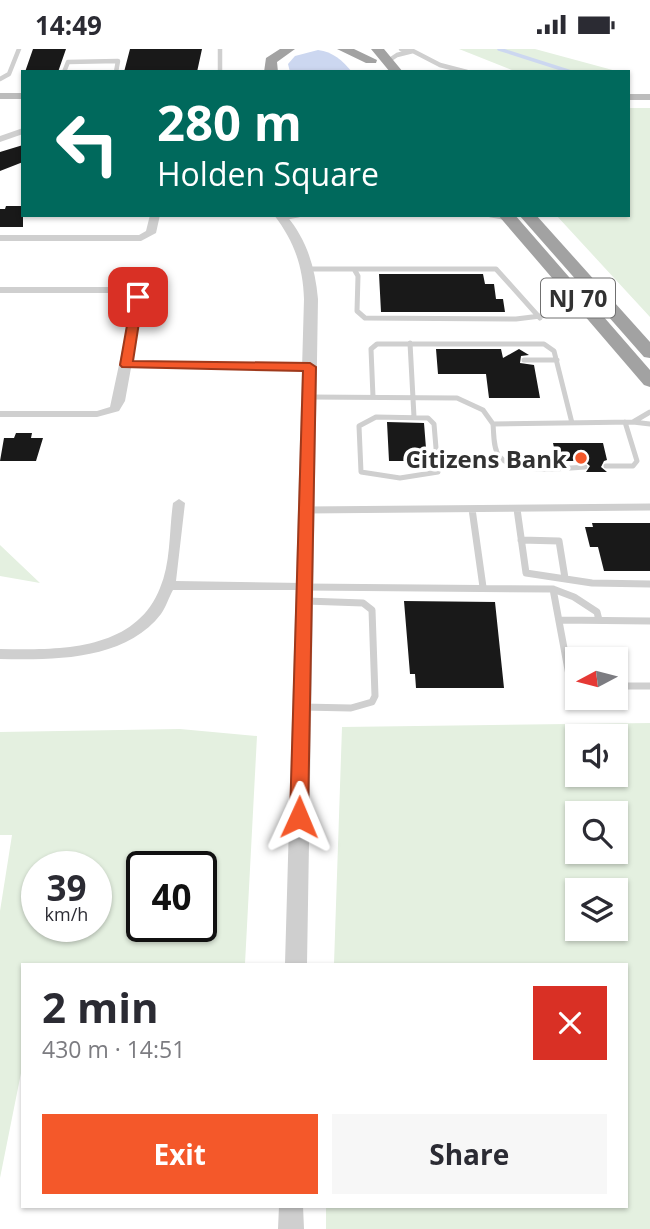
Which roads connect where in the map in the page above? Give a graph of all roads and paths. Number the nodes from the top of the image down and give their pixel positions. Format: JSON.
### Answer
{"nodes":[{"id":1,"x":19,"y":49,"type":"edge"},
{"id":2,"x":220,"y":49,"type":"edge"},
{"id":3,"x":289,"y":49,"type":"edge"},
{"id":4,"x":343,"y":49,"type":"edge"},
{"id":5,"x":361,"y":49,"type":"edge"},
{"id":6,"x":401,"y":49,"type":"edge"},
{"id":7,"x":413,"y":51,"type":"junction"},
{"id":8,"x":374,"y":55,"type":"edge"},
{"id":9,"x":389,"y":68,"type":"edge"},
{"id":10,"x":65,"y":70,"type":"edge"},
{"id":11,"x":116,"y":70,"type":"edge"},
{"id":12,"x":220,"y":70,"type":"edge"},
{"id":13,"x":271,"y":70,"type":"edge"},
{"id":14,"x":459,"y":70,"type":"edge"},
{"id":15,"x":0,"y":79,"type":"edge"},
{"id":16,"x":0,"y":96,"type":"edge"},
{"id":17,"x":21,"y":96,"type":"edge"},
{"id":18,"x":630,"y":97,"type":"edge"},
{"id":19,"x":650,"y":97,"type":"edge"},
{"id":20,"x":21,"y":132,"type":"edge"},
{"id":21,"x":0,"y":139,"type":"edge"},
{"id":22,"x":155,"y":217,"type":"edge"},
{"id":23,"x":281,"y":217,"type":"edge"},
{"id":24,"x":508,"y":217,"type":"edge"},
{"id":25,"x":529,"y":217,"type":"edge"},
{"id":26,"x":538,"y":217,"type":"edge"},
{"id":27,"x":544,"y":233,"type":"junction"},
{"id":28,"x":0,"y":238,"type":"edge"},
{"id":29,"x":309,"y":269,"type":"junction"},
{"id":30,"x":354,"y":269,"type":"junction"},
{"id":31,"x":0,"y":290,"type":"edge"},
{"id":32,"x":589,"y":310,"type":"junction"},
{"id":33,"x":540,"y":318,"type":"junction"},
{"id":34,"x":410,"y":343,"type":"junction"},
{"id":35,"x":511,"y":344,"type":"junction"},
{"id":36,"x":513,"y":352,"type":"dead end"},
{"id":37,"x":650,"y":353,"type":"edge"},
{"id":38,"x":524,"y":360,"type":"dead end"},
{"id":39,"x":557,"y":360,"type":"junction"},
{"id":40,"x":126,"y":365,"type":"junction"},
{"id":41,"x":310,"y":367,"type":"junction"},
{"id":42,"x":650,"y":380,"type":"edge"},
{"id":43,"x":310,"y":397,"type":"junction"},
{"id":44,"x":373,"y":397,"type":"junction"},
{"id":45,"x":414,"y":397,"type":"junction"},
{"id":46,"x":650,"y":412,"type":"edge"},
{"id":47,"x":0,"y":414,"type":"edge"},
{"id":48,"x":414,"y":417,"type":"junction"},
{"id":49,"x":629,"y":422,"type":"junction"},
{"id":50,"x":572,"y":423,"type":"junction"},
{"id":51,"x":493,"y":424,"type":"junction"},
{"id":52,"x":650,"y":424,"type":"edge"},
{"id":53,"x":606,"y":466,"type":"dead end"},
{"id":54,"x":585,"y":467,"type":"dead end"},
{"id":55,"x":179,"y":503,"type":"dead end"},
{"id":56,"x":650,"y":507,"type":"edge"},
{"id":57,"x":472,"y":509,"type":"junction"},
{"id":58,"x":517,"y":509,"type":"junction"},
{"id":59,"x":305,"y":510,"type":"junction"},
{"id":60,"x":522,"y":540,"type":"junction"},
{"id":61,"x":565,"y":578,"type":"junction"},
{"id":62,"x":650,"y":584,"type":"edge"},
{"id":63,"x":168,"y":585,"type":"junction"},
{"id":64,"x":482,"y":587,"type":"junction"},
{"id":65,"x":553,"y":589,"type":"junction"},
{"id":66,"x":303,"y":594,"type":"junction"},
{"id":67,"x":559,"y":620,"type":"junction"},
{"id":68,"x":598,"y":620,"type":"junction"},
{"id":69,"x":650,"y":621,"type":"edge"},
{"id":70,"x":565,"y":653,"type":"edge"},
{"id":71,"x":0,"y":654,"type":"edge"},
{"id":72,"x":628,"y":686,"type":"edge"},
{"id":73,"x":650,"y":686,"type":"edge"},
{"id":74,"x":302,"y":707,"type":"junction"},
{"id":75,"x":296,"y":963,"type":"edge"},
{"id":76,"x":291,"y":1208,"type":"edge"},
{"id":77,"x":291,"y":1229,"type":"edge"}],
"edges":[{"from":1,"to":15,"type":"lane"},
{"from":2,"to":12,"type":"lane"},
{"from":3,"to":13,"type":"highway"},
{"from":4,"to":8,"type":"highway"},
{"from":5,"to":8,"type":"highway"},
{"from":6,"to":7,"type":"lane"},
{"from":7,"to":9,"type":"lane"},
{"from":7,"to":14,"type":"lane"},
{"from":8,"to":9,"type":"highway"},
{"from":10,"to":11,"type":"lane"},
{"from":16,"to":17,"type":"main road"},
{"from":18,"to":19,"type":"main road"},
{"from":20,"to":21,"type":"street"},
{"from":22,"to":28,"type":"street"},
{"from":23,"to":29,"type":"street"},
{"from":24,"to":32,"type":"highway","number":"NJ 70"},
{"from":25,"to":27,"type":"highway","number":"NJ 70"},
{"from":26,"to":27,"type":"highway"},
{"from":27,"to":37,"type":"highway","number":"NJ 70"},
{"from":29,"to":30,"type":"lane"},
{"from":29,"to":41,"type":"street"},
{"from":30,"to":33,"type":"lane"},
{"from":30,"to":33,"type":"lane"},
{"from":31,"to":40,"type":"street"},
{"from":32,"to":33,"type":"lane"},
{"from":32,"to":42,"type":"highway","number":"NJ 70"},
{"from":34,"to":35,"type":"lane"},
{"from":34,"to":44,"type":"lane"},
{"from":34,"to":45,"type":"lane"},
{"from":35,"to":36,"type":"lane"},
{"from":35,"to":39,"type":"lane"},
{"from":38,"to":39,"type":"lane"},
{"from":39,"to":50,"type":"lane"},
{"from":40,"to":41,"type":"street"},
{"from":40,"to":47,"type":"street"},
{"from":41,"to":43,"type":"street"},
{"from":43,"to":44,"type":"lane"},
{"from":43,"to":59,"type":"street"},
{"from":44,"to":45,"type":"lane"},
{"from":45,"to":48,"type":"lane"},
{"from":45,"to":51,"type":"lane"},
{"from":46,"to":49,"type":"lane"},
{"from":48,"to":48,"type":"lane"},
{"from":49,"to":50,"type":"lane"},
{"from":49,"to":52,"type":"lane"},
{"from":49,"to":53,"type":"lane"},
{"from":50,"to":51,"type":"lane"},
{"from":51,"to":54,"type":"lane"},
{"from":55,"to":63,"type":"street"},
{"from":56,"to":58,"type":"lane"},
{"from":57,"to":58,"type":"lane"},
{"from":57,"to":59,"type":"lane"},
{"from":57,"to":64,"type":"lane"},
{"from":58,"to":60,"type":"lane"},
{"from":59,"to":66,"type":"street"},
{"from":60,"to":61,"type":"lane"},
{"from":60,"to":61,"type":"lane"},
{"from":61,"to":62,"type":"lane"},
{"from":63,"to":66,"type":"street"},
{"from":63,"to":71,"type":"street"},
{"from":64,"to":65,"type":"lane"},
{"from":64,"to":66,"type":"lane"},
{"from":65,"to":67,"type":"lane"},
{"from":65,"to":68,"type":"lane"},
{"from":66,"to":74,"type":"street"},
{"from":66,"to":74,"type":"lane"},
{"from":67,"to":68,"type":"lane"},
{"from":67,"to":70,"type":"lane"},
{"from":68,"to":69,"type":"lane"},
{"from":72,"to":73,"type":"lane"},
{"from":74,"to":75,"type":"street"},
{"from":76,"to":77,"type":"street"}]}
